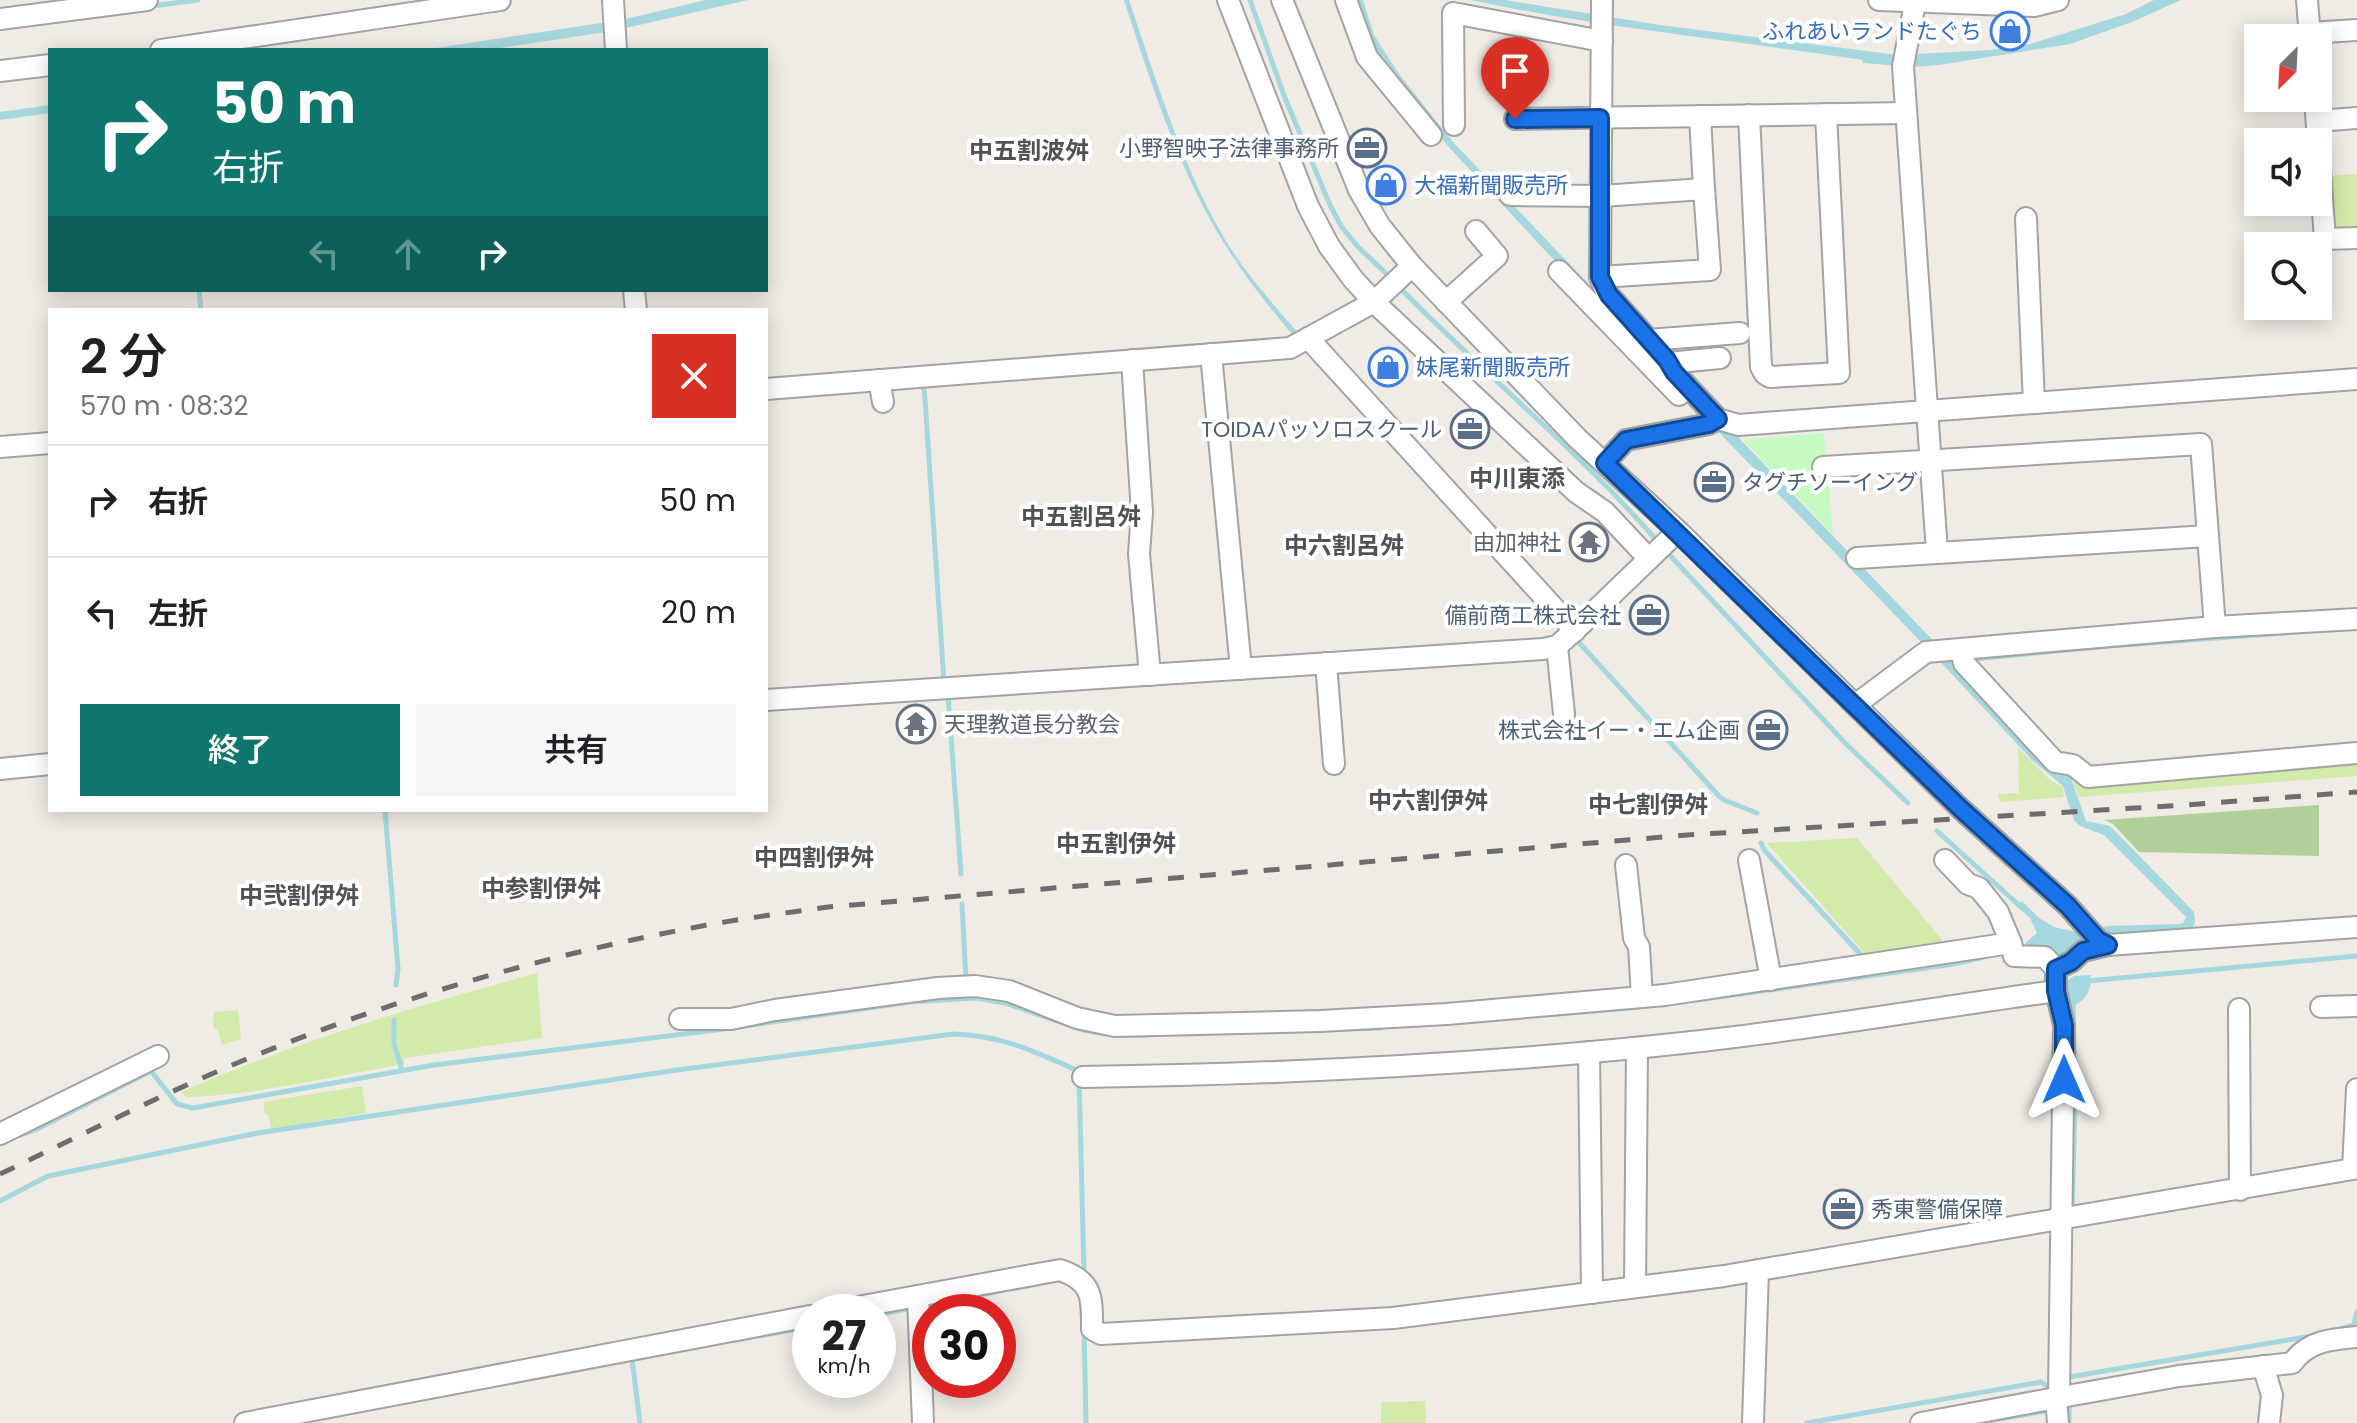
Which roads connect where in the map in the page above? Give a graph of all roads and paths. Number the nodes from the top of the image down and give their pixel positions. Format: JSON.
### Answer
{"nodes":[{"id":1,"x":147,"y":0,"type":"edge"},
{"id":2,"x":500,"y":0,"type":"edge"},
{"id":3,"x":1228,"y":0,"type":"edge"},
{"id":4,"x":1282,"y":0,"type":"edge"},
{"id":5,"x":1346,"y":0,"type":"edge"},
{"id":6,"x":1879,"y":0,"type":"edge"},
{"id":7,"x":2058,"y":0,"type":"edge"},
{"id":8,"x":2307,"y":0,"type":"edge"},
{"id":9,"x":1915,"y":3,"type":"junction"},
{"id":10,"x":0,"y":19,"type":"edge"},
{"id":11,"x":1602,"y":20,"type":"edge"},
{"id":12,"x":2308,"y":24,"type":"edge"},
{"id":13,"x":2357,"y":30,"type":"edge"},
{"id":14,"x":2332,"y":33,"type":"edge"},
{"id":15,"x":175,"y":48,"type":"edge"},
{"id":16,"x":48,"y":65,"type":"edge"},
{"id":17,"x":0,"y":71,"type":"edge"},
{"id":18,"x":2316,"y":112,"type":"edge"},
{"id":19,"x":1906,"y":113,"type":"junction"},
{"id":20,"x":1826,"y":114,"type":"junction"},
{"id":21,"x":1749,"y":115,"type":"junction"},
{"id":22,"x":1700,"y":116,"type":"junction"},
{"id":23,"x":1600,"y":118,"type":"junction"},
{"id":24,"x":2357,"y":118,"type":"edge"},
{"id":25,"x":1515,"y":119,"type":"dead end"},
{"id":26,"x":2317,"y":121,"type":"junction"},
{"id":27,"x":1454,"y":125,"type":"dead end"},
{"id":28,"x":2317,"y":128,"type":"edge"},
{"id":29,"x":1431,"y":135,"type":"dead end"},
{"id":30,"x":1704,"y":189,"type":"junction"},
{"id":31,"x":1510,"y":195,"type":"dead end"},
{"id":32,"x":1601,"y":196,"type":"junction"},
{"id":33,"x":2323,"y":216,"type":"edge"},
{"id":34,"x":2026,"y":218,"type":"dead end"},
{"id":35,"x":1476,"y":231,"type":"dead end"},
{"id":36,"x":2357,"y":238,"type":"edge"},
{"id":37,"x":1559,"y":271,"type":"dead end"},
{"id":38,"x":1401,"y":277,"type":"junction"},
{"id":39,"x":1601,"y":297,"type":"junction"},
{"id":40,"x":1374,"y":302,"type":"junction"},
{"id":41,"x":1446,"y":302,"type":"junction"},
{"id":42,"x":1740,"y":333,"type":"dead end"},
{"id":43,"x":1648,"y":340,"type":"junction"},
{"id":44,"x":1304,"y":341,"type":"junction"},
{"id":45,"x":1720,"y":358,"type":"dead end"},
{"id":46,"x":1212,"y":360,"type":"junction"},
{"id":47,"x":1668,"y":363,"type":"junction"},
{"id":48,"x":1132,"y":366,"type":"junction"},
{"id":49,"x":2357,"y":379,"type":"edge"},
{"id":50,"x":768,"y":389,"type":"edge"},
{"id":51,"x":2034,"y":403,"type":"junction"},
{"id":52,"x":1927,"y":415,"type":"junction"},
{"id":53,"x":1712,"y":422,"type":"junction"},
{"id":54,"x":48,"y":443,"type":"edge"},
{"id":55,"x":0,"y":447,"type":"edge"},
{"id":56,"x":1931,"y":462,"type":"junction"},
{"id":57,"x":1605,"y":463,"type":"junction"},
{"id":58,"x":1823,"y":467,"type":"dead end"},
{"id":59,"x":2208,"y":536,"type":"junction"},
{"id":60,"x":1662,"y":546,"type":"junction"},
{"id":61,"x":1937,"y":552,"type":"junction"},
{"id":62,"x":1857,"y":558,"type":"dead end"},
{"id":63,"x":2357,"y":619,"type":"edge"},
{"id":64,"x":2215,"y":627,"type":"junction"},
{"id":65,"x":1565,"y":642,"type":"junction"},
{"id":66,"x":1952,"y":654,"type":"junction"},
{"id":67,"x":1327,"y":668,"type":"junction"},
{"id":68,"x":1241,"y":669,"type":"junction"},
{"id":69,"x":1150,"y":675,"type":"junction"},
{"id":70,"x":768,"y":700,"type":"edge"},
{"id":71,"x":1855,"y":705,"type":"junction"},
{"id":72,"x":1564,"y":714,"type":"dead end"},
{"id":73,"x":2357,"y":753,"type":"edge"},
{"id":74,"x":48,"y":764,"type":"edge"},
{"id":75,"x":1334,"y":764,"type":"dead end"},
{"id":76,"x":0,"y":769,"type":"edge"},
{"id":77,"x":1749,"y":860,"type":"dead end"},
{"id":78,"x":1945,"y":860,"type":"dead end"},
{"id":79,"x":1626,"y":865,"type":"dead end"},
{"id":80,"x":2357,"y":927,"type":"edge"},
{"id":81,"x":2099,"y":938,"type":"junction"},
{"id":82,"x":2011,"y":943,"type":"junction"},
{"id":83,"x":2063,"y":966,"type":"junction"},
{"id":84,"x":1771,"y":980,"type":"junction"},
{"id":85,"x":2056,"y":991,"type":"junction"},
{"id":86,"x":1642,"y":997,"type":"junction"},
{"id":87,"x":2357,"y":1006,"type":"edge"},
{"id":88,"x":2321,"y":1007,"type":"dead end"},
{"id":89,"x":2239,"y":1009,"type":"dead end"},
{"id":90,"x":680,"y":1019,"type":"dead end"},
{"id":91,"x":1637,"y":1048,"type":"junction"},
{"id":92,"x":1589,"y":1052,"type":"junction"},
{"id":93,"x":158,"y":1056,"type":"dead end"},
{"id":94,"x":1083,"y":1077,"type":"dead end"},
{"id":95,"x":2357,"y":1089,"type":"edge"},
{"id":96,"x":0,"y":1134,"type":"edge"},
{"id":97,"x":2240,"y":1190,"type":"junction"},
{"id":98,"x":2069,"y":1217,"type":"junction"},
{"id":99,"x":1758,"y":1270,"type":"junction"},
{"id":100,"x":1635,"y":1287,"type":"junction"},
{"id":101,"x":1592,"y":1293,"type":"junction"},
{"id":102,"x":960,"y":1294,"type":"edge"},
{"id":103,"x":792,"y":1319,"type":"edge"},
{"id":104,"x":2357,"y":1337,"type":"edge"},
{"id":105,"x":2263,"y":1366,"type":"junction"},
{"id":106,"x":922,"y":1398,"type":"edge"},
{"id":107,"x":2061,"y":1405,"type":"edge"},
{"id":108,"x":245,"y":1423,"type":"edge"},
{"id":109,"x":923,"y":1423,"type":"edge"},
{"id":110,"x":1753,"y":1423,"type":"edge"},
{"id":111,"x":1921,"y":1423,"type":"edge"},
{"id":112,"x":2269,"y":1423,"type":"edge"}],
"edges":[{"from":1,"to":10,"type":"street"},
{"from":2,"to":15,"type":"street"},
{"from":3,"to":40,"type":"street"},
{"from":4,"to":38,"type":"street"},
{"from":5,"to":29,"type":"street"},
{"from":6,"to":9,"type":"street"},
{"from":7,"to":9,"type":"street"},
{"from":8,"to":12,"type":"street"},
{"from":9,"to":19,"type":"street"},
{"from":11,"to":23,"type":"street"},
{"from":11,"to":27,"type":"street"},
{"from":13,"to":14,"type":"street"},
{"from":16,"to":17,"type":"street"},
{"from":18,"to":26,"type":"street"},
{"from":19,"to":20,"type":"street"},
{"from":19,"to":52,"type":"street"},
{"from":20,"to":21,"type":"street"},
{"from":20,"to":21,"type":"street"},
{"from":21,"to":22,"type":"street"},
{"from":22,"to":23,"type":"street"},
{"from":22,"to":30,"type":"street"},
{"from":23,"to":25,"type":"street"},
{"from":23,"to":32,"type":"street"},
{"from":24,"to":26,"type":"street"},
{"from":26,"to":28,"type":"street"},
{"from":30,"to":32,"type":"street"},
{"from":30,"to":39,"type":"street"},
{"from":31,"to":32,"type":"street"},
{"from":32,"to":39,"type":"street"},
{"from":33,"to":36,"type":"street"},
{"from":34,"to":51,"type":"street"},
{"from":35,"to":41,"type":"street"},
{"from":37,"to":39,"type":"street"},
{"from":38,"to":40,"type":"street"},
{"from":38,"to":41,"type":"street"},
{"from":39,"to":43,"type":"street"},
{"from":39,"to":53,"type":"street"},
{"from":40,"to":44,"type":"street"},
{"from":40,"to":60,"type":"street"},
{"from":41,"to":57,"type":"street"},
{"from":42,"to":43,"type":"street"},
{"from":43,"to":47,"type":"street"},
{"from":44,"to":46,"type":"street"},
{"from":44,"to":65,"type":"street"},
{"from":45,"to":47,"type":"street"},
{"from":46,"to":48,"type":"street"},
{"from":46,"to":68,"type":"street"},
{"from":47,"to":53,"type":"street"},
{"from":48,"to":50,"type":"street"},
{"from":48,"to":69,"type":"street"},
{"from":49,"to":51,"type":"street"},
{"from":51,"to":52,"type":"street"},
{"from":52,"to":53,"type":"street"},
{"from":52,"to":56,"type":"street"},
{"from":53,"to":57,"type":"street"},
{"from":54,"to":55,"type":"street"},
{"from":56,"to":58,"type":"street"},
{"from":56,"to":59,"type":"street"},
{"from":56,"to":61,"type":"street"},
{"from":57,"to":60,"type":"street"},
{"from":59,"to":61,"type":"street"},
{"from":59,"to":64,"type":"street"},
{"from":60,"to":65,"type":"street"},
{"from":60,"to":71,"type":"street"},
{"from":61,"to":62,"type":"street"},
{"from":63,"to":64,"type":"street"},
{"from":64,"to":66,"type":"street"},
{"from":65,"to":67,"type":"street"},
{"from":65,"to":72,"type":"street"},
{"from":66,"to":71,"type":"street"},
{"from":66,"to":73,"type":"street"},
{"from":67,"to":68,"type":"street"},
{"from":67,"to":75,"type":"street"},
{"from":68,"to":69,"type":"street"},
{"from":69,"to":70,"type":"street"},
{"from":71,"to":81,"type":"street"},
{"from":74,"to":76,"type":"street"},
{"from":77,"to":84,"type":"street"},
{"from":78,"to":82,"type":"street"},
{"from":79,"to":86,"type":"street"},
{"from":80,"to":81,"type":"street"},
{"from":81,"to":83,"type":"street"},
{"from":82,"to":83,"type":"street"},
{"from":82,"to":84,"type":"street"},
{"from":83,"to":85,"type":"street"},
{"from":84,"to":86,"type":"street"},
{"from":85,"to":91,"type":"street"},
{"from":85,"to":98,"type":"street"},
{"from":86,"to":90,"type":"street"},
{"from":87,"to":88,"type":"street"},
{"from":89,"to":97,"type":"street"},
{"from":91,"to":92,"type":"street"},
{"from":91,"to":100,"type":"street"},
{"from":92,"to":94,"type":"street"},
{"from":92,"to":101,"type":"street"},
{"from":93,"to":96,"type":"street"},
{"from":95,"to":97,"type":"street"},
{"from":97,"to":98,"type":"street"},
{"from":98,"to":99,"type":"street"},
{"from":98,"to":107,"type":"street"},
{"from":99,"to":100,"type":"street"},
{"from":99,"to":110,"type":"street"},
{"from":100,"to":101,"type":"street"},
{"from":101,"to":102,"type":"street"},
{"from":103,"to":108,"type":"street"},
{"from":104,"to":105,"type":"street"},
{"from":105,"to":107,"type":"street"},
{"from":105,"to":112,"type":"street"},
{"from":106,"to":109,"type":"street"},
{"from":107,"to":111,"type":"street"}]}
